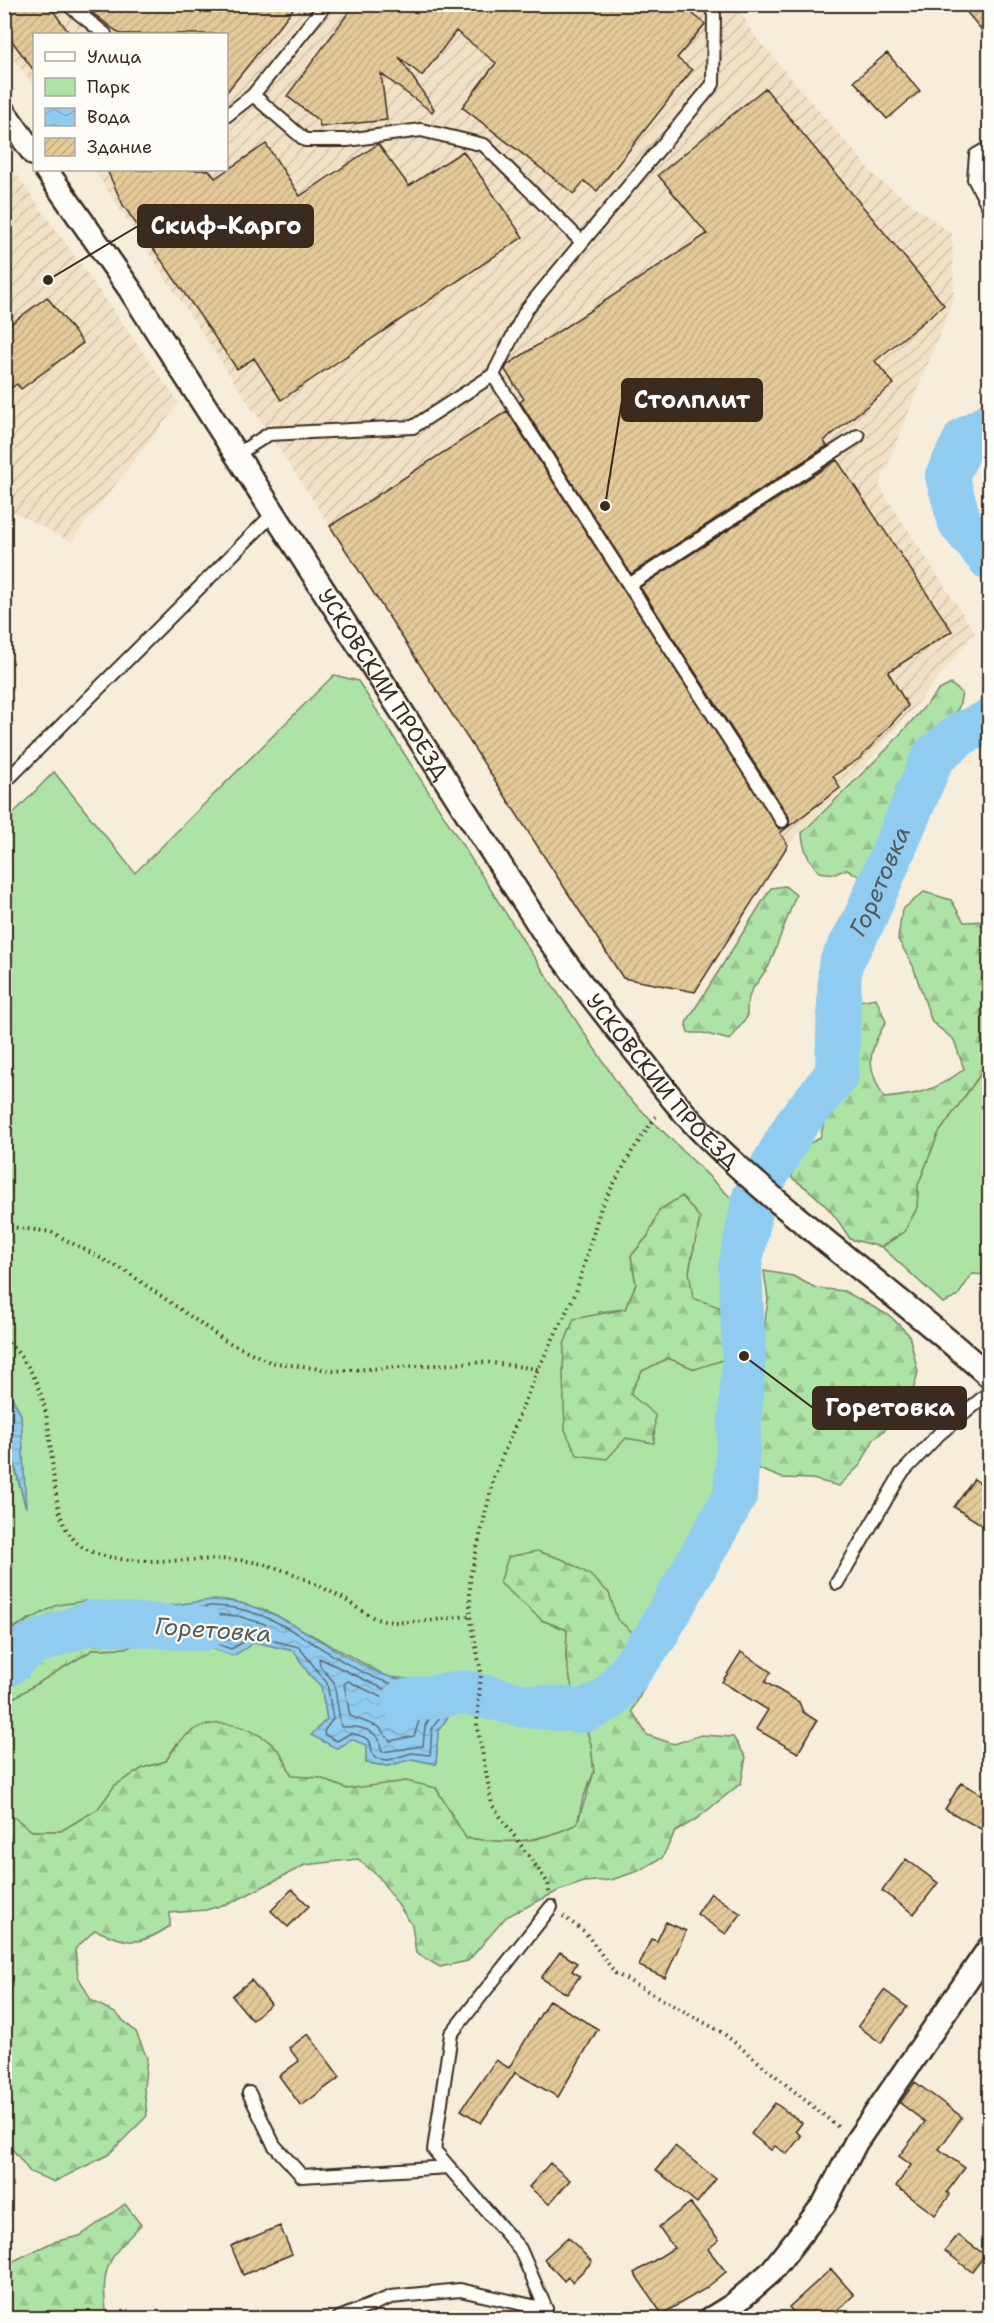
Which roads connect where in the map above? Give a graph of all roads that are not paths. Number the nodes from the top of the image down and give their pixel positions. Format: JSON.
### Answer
{"nodes":[{"id":1,"x":67,"y":4,"type":"edge"},
{"id":2,"x":326,"y":4,"type":"edge"},
{"id":3,"x":710,"y":4,"type":"edge"},
{"id":4,"x":104,"y":33,"type":"edge"},
{"id":5,"x":253,"y":95,"type":"junction"},
{"id":6,"x":4,"y":112,"type":"edge"},
{"id":7,"x":228,"y":114,"type":"edge"},
{"id":8,"x":990,"y":147,"type":"edge"},
{"id":9,"x":33,"y":153,"type":"edge"},
{"id":10,"x":47,"y":171,"type":"edge"},
{"id":11,"x":990,"y":209,"type":"edge"},
{"id":12,"x":582,"y":242,"type":"junction"},
{"id":13,"x":493,"y":375,"type":"junction"},
{"id":14,"x":858,"y":435,"type":"dead end"},
{"id":15,"x":236,"y":455,"type":"junction"},
{"id":16,"x":274,"y":513,"type":"junction"},
{"id":17,"x":629,"y":585,"type":"junction"},
{"id":18,"x":4,"y":783,"type":"edge"},
{"id":19,"x":783,"y":821,"type":"dead end"},
{"id":20,"x":990,"y":1377,"type":"edge"},
{"id":21,"x":990,"y":1392,"type":"edge"},
{"id":22,"x":837,"y":1583,"type":"dead end"},
{"id":23,"x":551,"y":1907,"type":"road end"},
{"id":24,"x":990,"y":1947,"type":"edge"},
{"id":25,"x":249,"y":2092,"type":"dead end"},
{"id":26,"x":449,"y":2167,"type":"junction"},
{"id":27,"x":549,"y":2314,"type":"edge"},
{"id":28,"x":339,"y":2319,"type":"edge"},
{"id":29,"x":712,"y":2319,"type":"edge"}],
"edges":[{"from":1,"to":4,"type":"lane"},
{"from":2,"to":5,"type":"lane"},
{"from":3,"to":12,"type":"lane"},
{"from":5,"to":7,"type":"lane"},
{"from":5,"to":12,"type":"lane"},
{"from":6,"to":9,"type":"street"},
{"from":8,"to":11,"type":"lane"},
{"from":10,"to":15,"type":"street","name":"УСКОВСКИЙ ПРОЕЗД"},
{"from":12,"to":13,"type":"lane"},
{"from":13,"to":15,"type":"lane"},
{"from":13,"to":17,"type":"lane"},
{"from":14,"to":17,"type":"lane"},
{"from":15,"to":16,"type":"street","name":"УСКОВСКИЙ ПРОЕЗД"},
{"from":16,"to":18,"type":"lane"},
{"from":16,"to":20,"type":"street","name":"УСКОВСКИЙ ПРОЕЗД"},
{"from":17,"to":19,"type":"lane"},
{"from":21,"to":22,"type":"lane"},
{"from":23,"to":26,"type":"lane"},
{"from":24,"to":29,"type":"street"},
{"from":25,"to":26,"type":"lane"},
{"from":26,"to":27,"type":"lane"},
{"from":27,"to":28,"type":"lane"}]}
